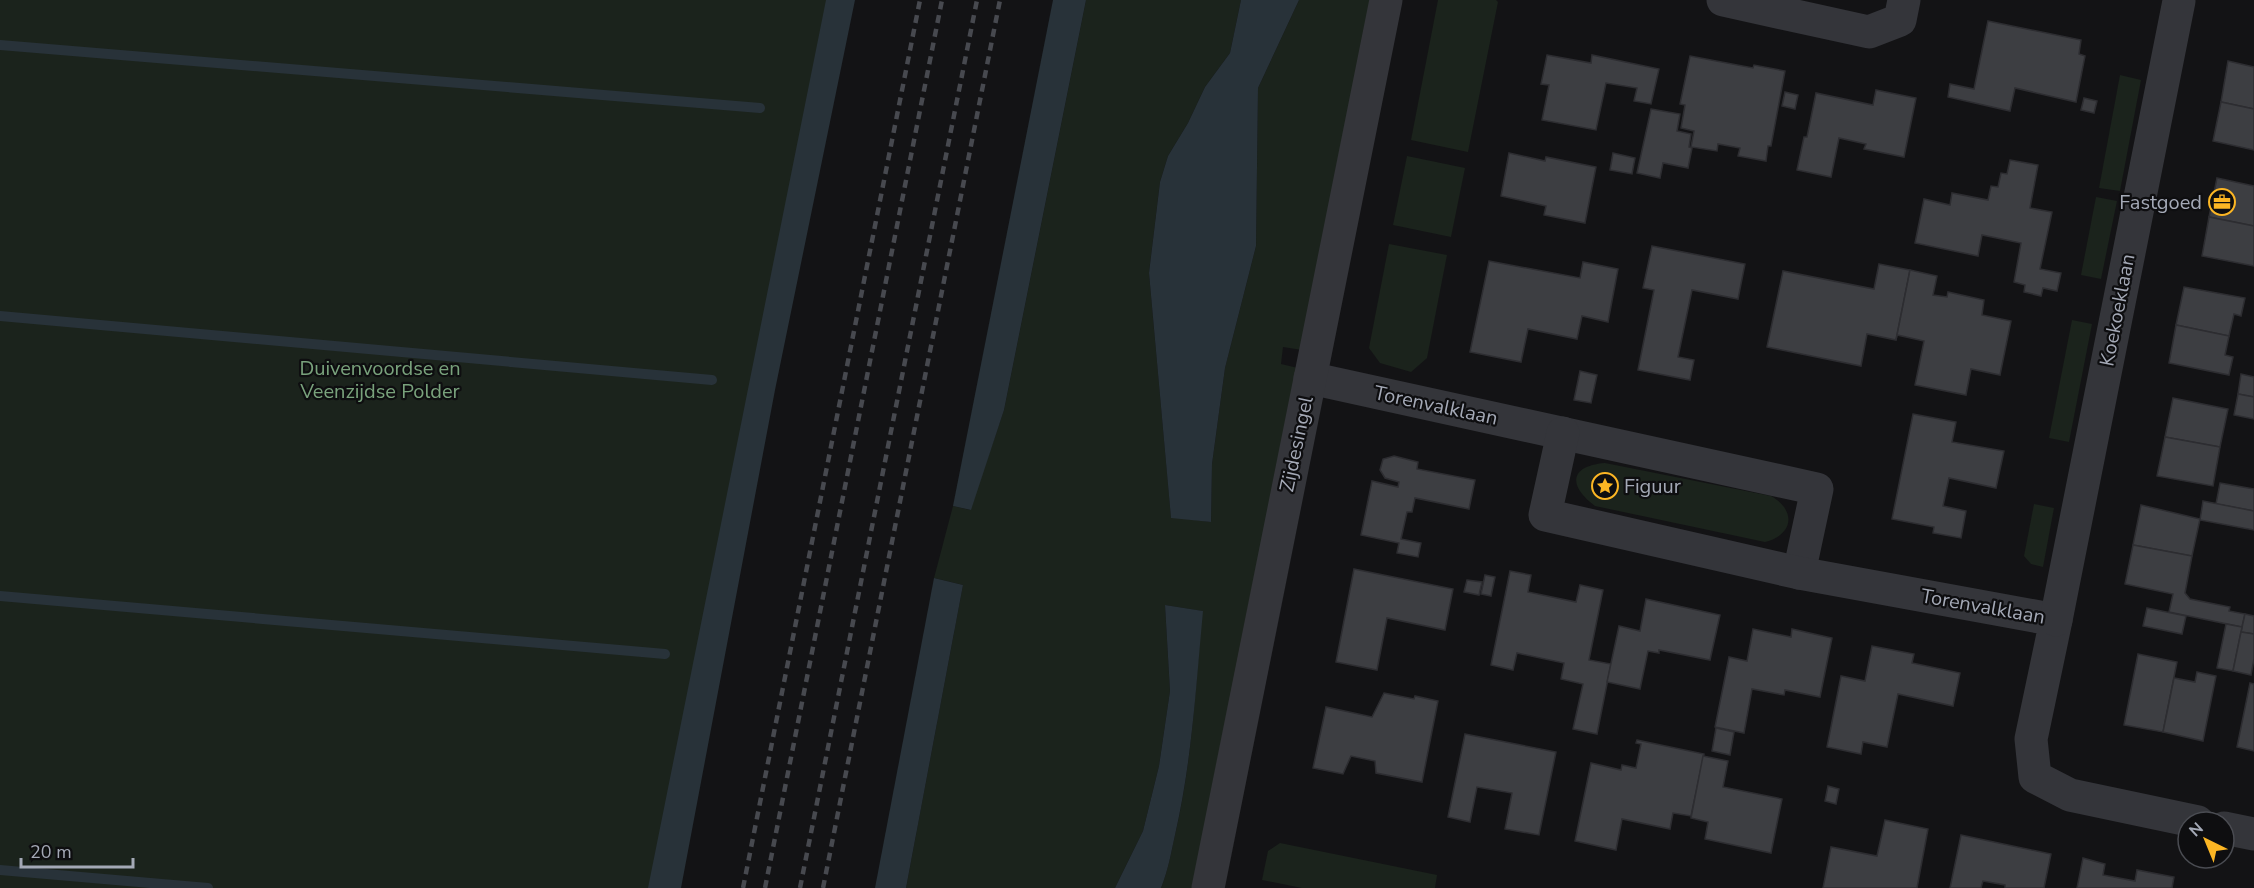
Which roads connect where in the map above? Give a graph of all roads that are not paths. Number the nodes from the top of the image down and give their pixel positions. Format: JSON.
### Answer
{"nodes":[{"id":1,"x":1386,"y":0,"type":"edge"},
{"id":2,"x":1723,"y":0,"type":"edge"},
{"id":3,"x":1904,"y":0,"type":"edge"},
{"id":4,"x":2178,"y":0,"type":"edge"},
{"id":5,"x":1310,"y":378,"type":"junction"},
{"id":6,"x":1563,"y":433,"type":"junction"},
{"id":7,"x":1799,"y":573,"type":"junction"},
{"id":8,"x":2056,"y":620,"type":"junction"},
{"id":9,"x":2176,"y":817,"type":"edge"},
{"id":10,"x":2236,"y":830,"type":"edge"},
{"id":11,"x":2254,"y":834,"type":"edge"},
{"id":12,"x":1208,"y":888,"type":"edge"}],
"edges":[{"from":1,"to":5,"type":"street","name":"Zijdesingel"},
{"from":2,"to":3,"type":"street"},
{"from":4,"to":8,"type":"street","name":"Koekoeklaan"},
{"from":5,"to":6,"type":"street","name":"Torenvalklaan"},
{"from":5,"to":12,"type":"street","name":"Zijdesingel"},
{"from":6,"to":7,"type":"street","name":"Torenvalklaan"},
{"from":6,"to":7,"type":"street","name":"Torenvalklaan"},
{"from":7,"to":8,"type":"street","name":"Torenvalklaan"},
{"from":8,"to":9,"type":"street","name":"Torenvalklaan"},
{"from":10,"to":11,"type":"street"}]}
